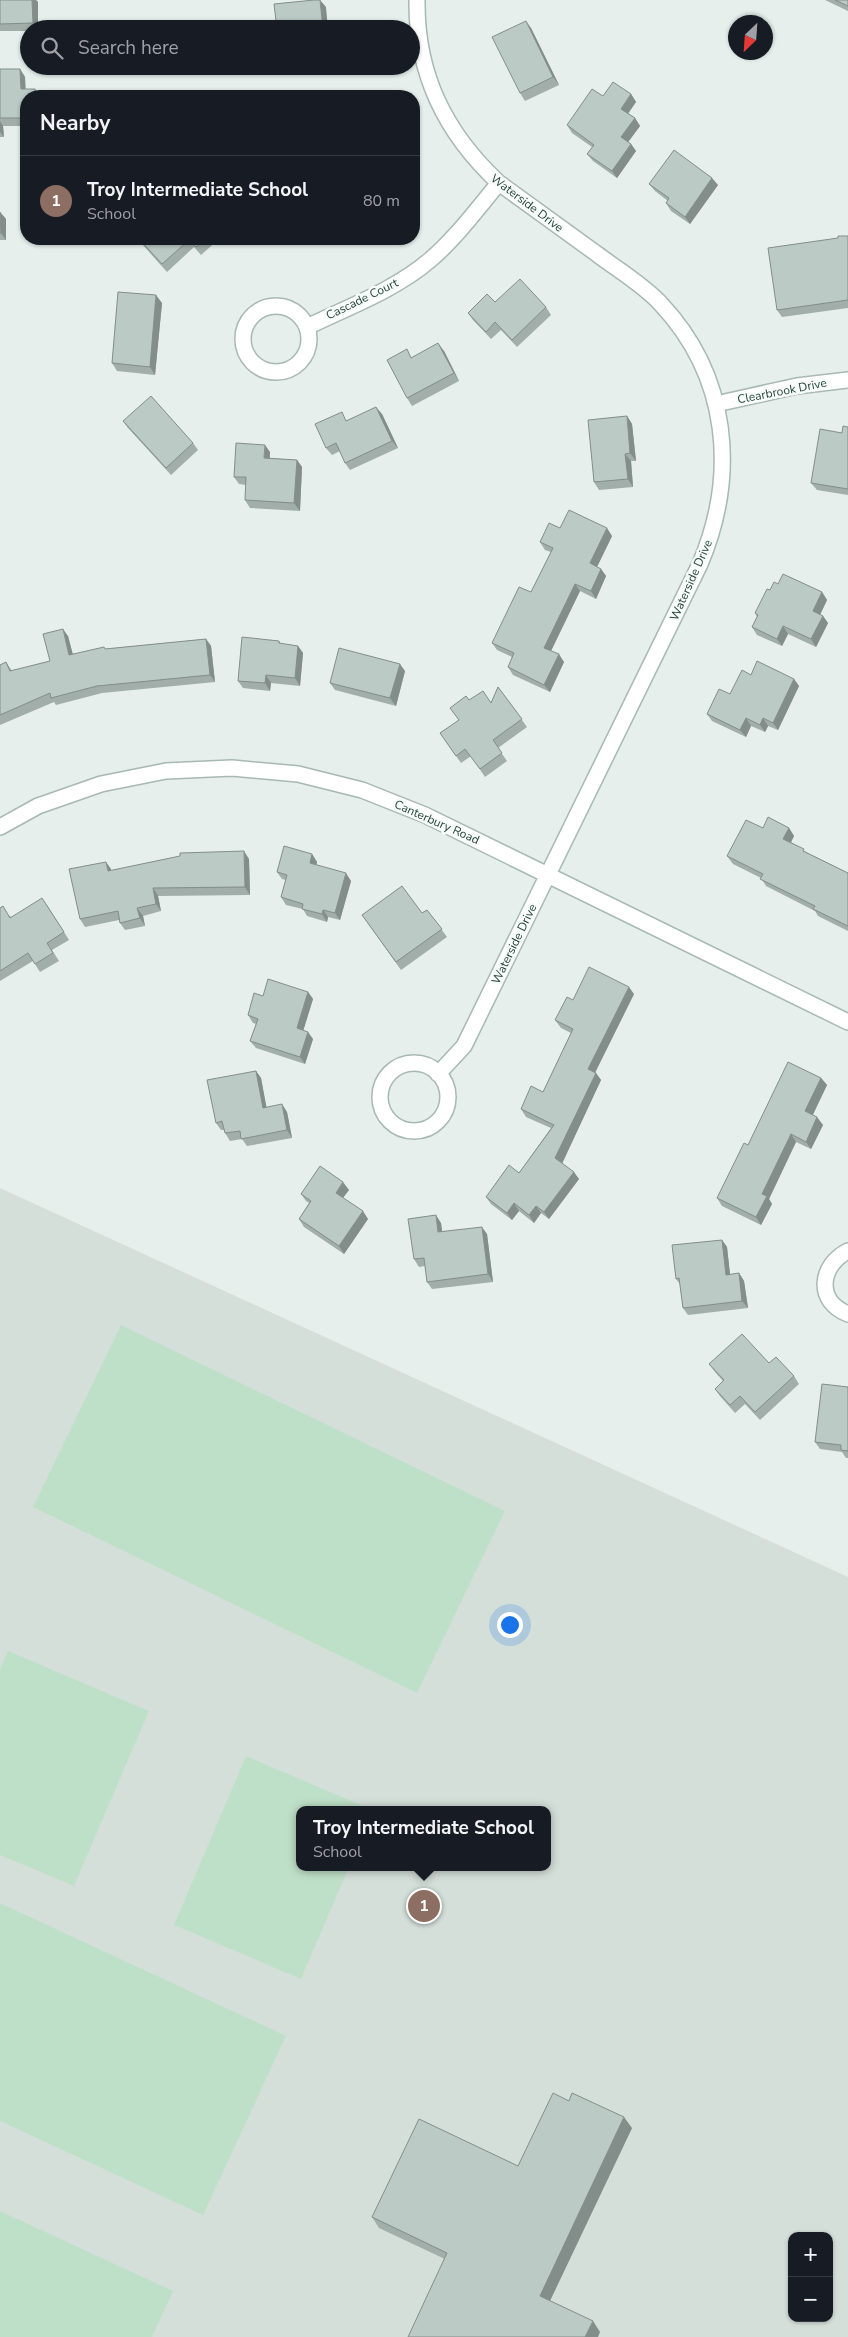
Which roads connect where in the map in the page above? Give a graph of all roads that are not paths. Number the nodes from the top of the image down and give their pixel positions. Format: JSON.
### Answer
{"nodes":[{"id":1,"x":417,"y":0,"type":"edge"},
{"id":2,"x":417,"y":20,"type":"edge"},
{"id":3,"x":420,"y":41,"type":"edge"},
{"id":4,"x":499,"y":183,"type":"junction"},
{"id":5,"x":306,"y":327,"type":"junction"},
{"id":6,"x":848,"y":380,"type":"edge"},
{"id":7,"x":716,"y":404,"type":"junction"},
{"id":8,"x":0,"y":827,"type":"edge"},
{"id":9,"x":548,"y":875,"type":"junction"},
{"id":10,"x":848,"y":1022,"type":"edge"},
{"id":11,"x":438,"y":1074,"type":"junction"},
{"id":12,"x":848,"y":1250,"type":"edge"},
{"id":13,"x":848,"y":1314,"type":"edge"}],
"edges":[{"from":1,"to":2,"type":"street","name":"Waterside Drive"},
{"from":3,"to":4,"type":"street","name":"Waterside Drive"},
{"from":4,"to":5,"type":"street","name":"Cascade Court"},
{"from":4,"to":7,"type":"street","name":"Waterside Drive"},
{"from":5,"to":5,"type":"street"},
{"from":6,"to":7,"type":"street","name":"Clearbrook Drive"},
{"from":7,"to":9,"type":"street","name":"Waterside Drive"},
{"from":8,"to":9,"type":"street","name":"Canterbury Road"},
{"from":9,"to":10,"type":"street","name":"Canterbury Road"},
{"from":9,"to":11,"type":"street","name":"Waterside Drive"},
{"from":11,"to":11,"type":"street"},
{"from":12,"to":13,"type":"street"}]}
